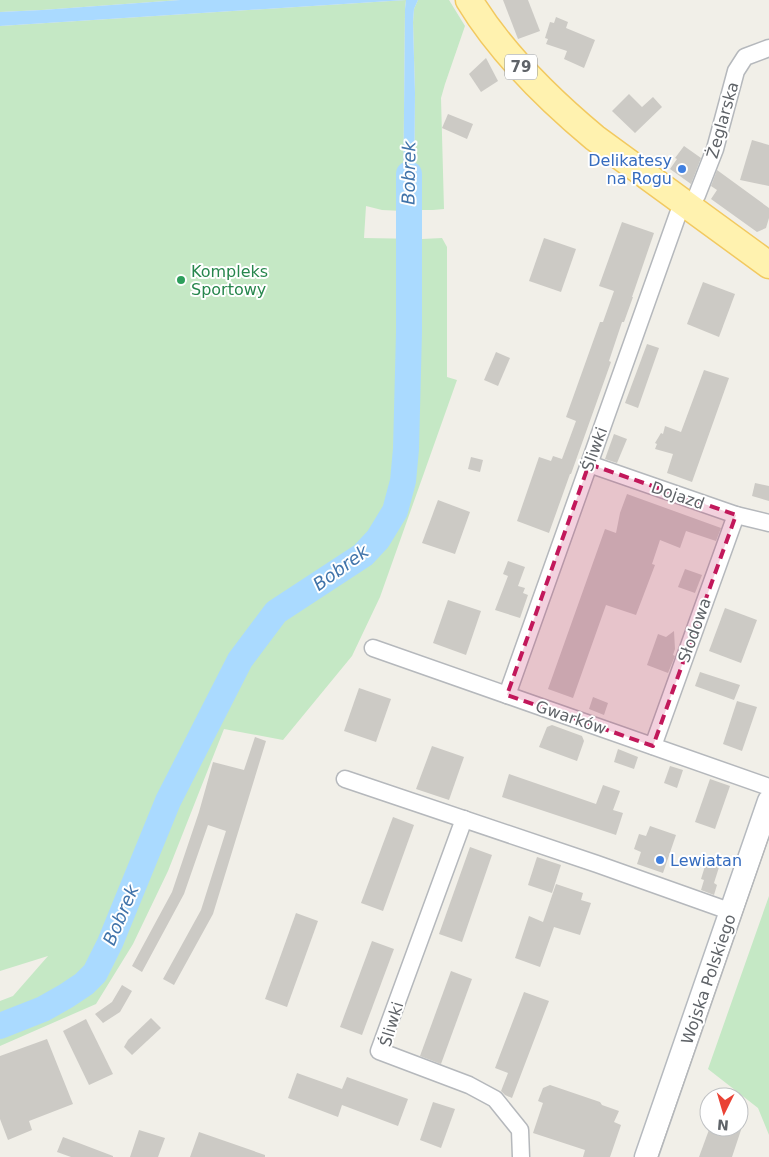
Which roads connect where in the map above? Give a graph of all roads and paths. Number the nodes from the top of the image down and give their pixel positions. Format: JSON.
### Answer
{"nodes":[{"id":1,"x":473,"y":7,"type":"edge"},
{"id":2,"x":769,"y":48,"type":"edge"},
{"id":3,"x":686,"y":205,"type":"junction"},
{"id":4,"x":769,"y":265,"type":"edge"},
{"id":5,"x":589,"y":464,"type":"junction"},
{"id":6,"x":736,"y":515,"type":"junction"},
{"id":7,"x":769,"y":523,"type":"edge"},
{"id":8,"x":373,"y":648,"type":"dead end"},
{"id":9,"x":508,"y":695,"type":"junction"},
{"id":10,"x":653,"y":746,"type":"junction"},
{"id":11,"x":345,"y":779,"type":"dead end"},
{"id":12,"x":769,"y":788,"type":"edge"},
{"id":13,"x":769,"y":801,"type":"edge"},
{"id":14,"x":464,"y":819,"type":"junction"},
{"id":15,"x":732,"y":912,"type":"junction"},
{"id":16,"x":521,"y":1157,"type":"edge"},
{"id":17,"x":646,"y":1157,"type":"edge"}],
"edges":[{"from":1,"to":3,"type":"main road","number":"79"},
{"from":2,"to":3,"type":"street","name":"Żeglarska"},
{"from":3,"to":4,"type":"main road","number":"79"},
{"from":3,"to":5,"type":"street","name":"Śliwki"},
{"from":5,"to":6,"type":"street","name":"Dojazd"},
{"from":5,"to":9,"type":"street","name":"Śliwki"},
{"from":6,"to":7,"type":"street","name":"Dojazd"},
{"from":6,"to":10,"type":"street","name":"Słodowa"},
{"from":8,"to":9,"type":"street","name":"Gwarków"},
{"from":9,"to":10,"type":"street","name":"Gwarków"},
{"from":10,"to":12,"type":"street","name":"Gwarków"},
{"from":11,"to":14,"type":"street"},
{"from":13,"to":15,"type":"main road","name":"Wojska Polskiego"},
{"from":14,"to":15,"type":"street"},
{"from":14,"to":16,"type":"street","name":"Śliwki"},
{"from":15,"to":17,"type":"main road","name":"Wojska Polskiego"}]}
